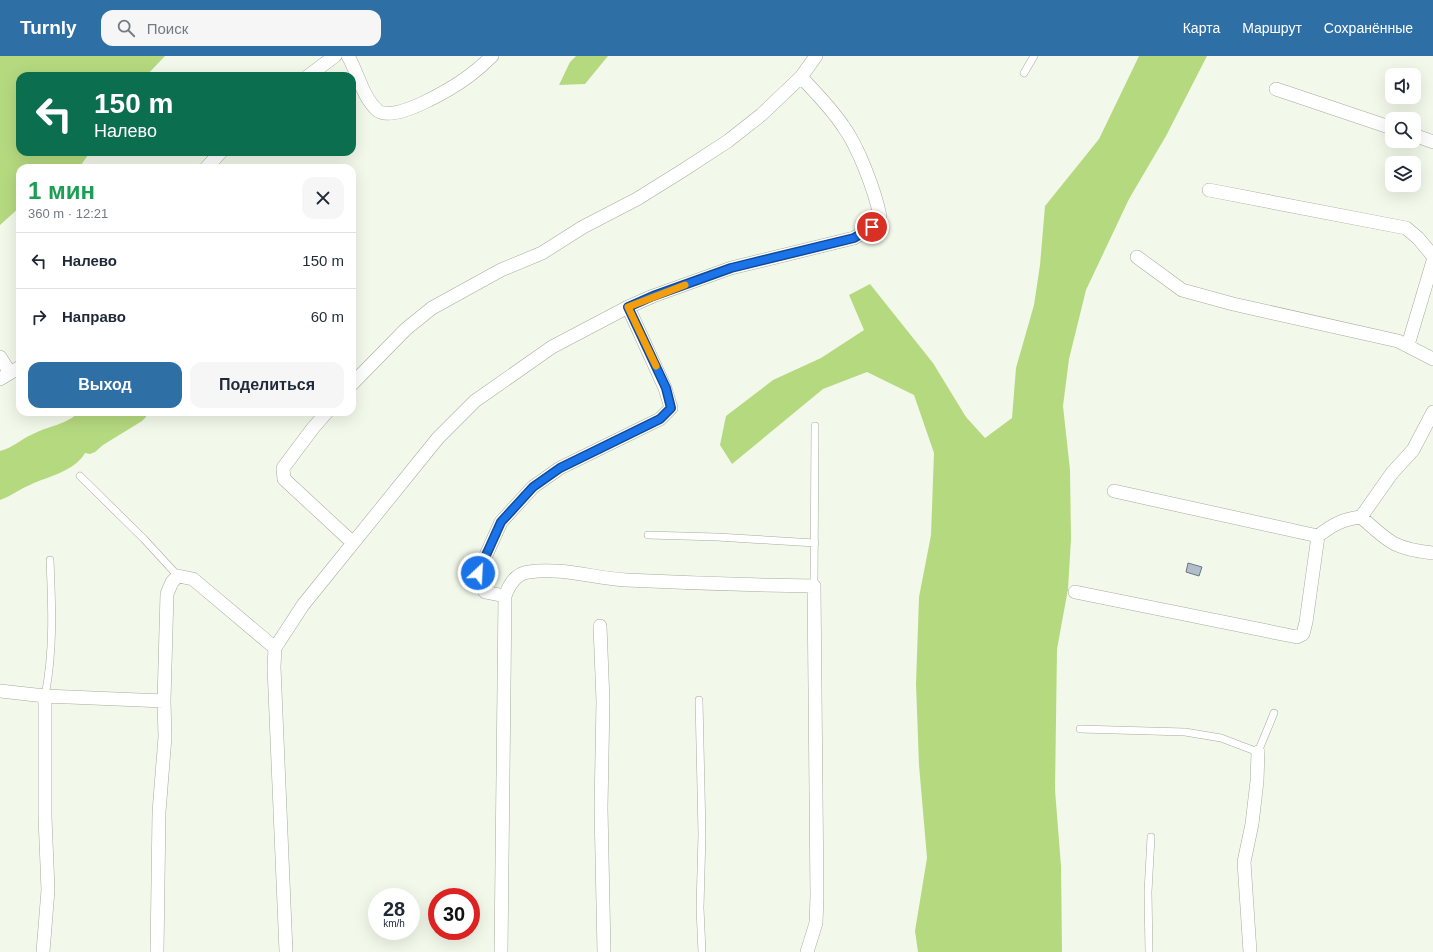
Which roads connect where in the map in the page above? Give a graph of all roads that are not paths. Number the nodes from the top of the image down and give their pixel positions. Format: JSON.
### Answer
{"nodes":[{"id":1,"x":334,"y":56,"type":"edge"},
{"id":2,"x":348,"y":56,"type":"edge"},
{"id":3,"x":492,"y":56,"type":"edge"},
{"id":4,"x":816,"y":56,"type":"edge"},
{"id":5,"x":1034,"y":56,"type":"edge"},
{"id":6,"x":313,"y":72,"type":"edge"},
{"id":7,"x":356,"y":72,"type":"edge"},
{"id":8,"x":356,"y":72,"type":"edge"},
{"id":9,"x":1024,"y":73,"type":"dead end"},
{"id":10,"x":801,"y":77,"type":"junction"},
{"id":11,"x":1276,"y":89,"type":"dead end"},
{"id":12,"x":1385,"y":126,"type":"edge"},
{"id":13,"x":1421,"y":138,"type":"edge"},
{"id":14,"x":1433,"y":142,"type":"edge"},
{"id":15,"x":217,"y":156,"type":"edge"},
{"id":16,"x":210,"y":164,"type":"edge"},
{"id":17,"x":1209,"y":190,"type":"dead end"},
{"id":18,"x":1433,"y":256,"type":"edge"},
{"id":19,"x":1138,"y":257,"type":"dead end"},
{"id":20,"x":1433,"y":261,"type":"edge"},
{"id":21,"x":628,"y":307,"type":"junction"},
{"id":22,"x":1408,"y":345,"type":"junction"},
{"id":23,"x":0,"y":357,"type":"edge"},
{"id":24,"x":1433,"y":358,"type":"edge"},
{"id":25,"x":10,"y":373,"type":"edge"},
{"id":26,"x":356,"y":380,"type":"edge"},
{"id":27,"x":1433,"y":412,"type":"edge"},
{"id":28,"x":323,"y":416,"type":"edge"},
{"id":29,"x":815,"y":426,"type":"dead end"},
{"id":30,"x":80,"y":476,"type":"dead end"},
{"id":31,"x":1114,"y":491,"type":"dead end"},
{"id":32,"x":1361,"y":517,"type":"junction"},
{"id":33,"x":648,"y":535,"type":"dead end"},
{"id":34,"x":1318,"y":536,"type":"junction"},
{"id":35,"x":352,"y":542,"type":"junction"},
{"id":36,"x":815,"y":543,"type":"junction"},
{"id":37,"x":1433,"y":553,"type":"edge"},
{"id":38,"x":50,"y":560,"type":"dead end"},
{"id":39,"x":178,"y":576,"type":"junction"},
{"id":40,"x":814,"y":586,"type":"junction"},
{"id":41,"x":1075,"y":592,"type":"dead end"},
{"id":42,"x":505,"y":596,"type":"junction"},
{"id":43,"x":600,"y":626,"type":"dead end"},
{"id":44,"x":275,"y":648,"type":"junction"},
{"id":45,"x":0,"y":692,"type":"edge"},
{"id":46,"x":45,"y":696,"type":"junction"},
{"id":47,"x":699,"y":700,"type":"dead end"},
{"id":48,"x":164,"y":701,"type":"junction"},
{"id":49,"x":1274,"y":713,"type":"dead end"},
{"id":50,"x":1080,"y":729,"type":"dead end"},
{"id":51,"x":1258,"y":752,"type":"junction"},
{"id":52,"x":1151,"y":837,"type":"dead end"},
{"id":53,"x":43,"y":952,"type":"edge"},
{"id":54,"x":157,"y":952,"type":"edge"},
{"id":55,"x":286,"y":952,"type":"edge"},
{"id":56,"x":501,"y":952,"type":"edge"},
{"id":57,"x":604,"y":952,"type":"edge"},
{"id":58,"x":702,"y":952,"type":"edge"},
{"id":59,"x":807,"y":952,"type":"edge"},
{"id":60,"x":1149,"y":952,"type":"edge"},
{"id":61,"x":1250,"y":952,"type":"edge"}],
"edges":[{"from":1,"to":6,"type":"street"},
{"from":2,"to":7,"type":"street"},
{"from":3,"to":8,"type":"street"},
{"from":4,"to":10,"type":"street"},
{"from":5,"to":9,"type":"lane"},
{"from":10,"to":21,"type":"street"},
{"from":10,"to":26,"type":"street"},
{"from":11,"to":12,"type":"street"},
{"from":13,"to":14,"type":"street"},
{"from":15,"to":16,"type":"street"},
{"from":17,"to":18,"type":"street"},
{"from":19,"to":22,"type":"street"},
{"from":20,"to":22,"type":"street"},
{"from":21,"to":35,"type":"street"},
{"from":21,"to":42,"type":"street"},
{"from":22,"to":24,"type":"street"},
{"from":23,"to":25,"type":"street"},
{"from":27,"to":32,"type":"street"},
{"from":28,"to":35,"type":"street"},
{"from":29,"to":36,"type":"lane"},
{"from":30,"to":39,"type":"lane"},
{"from":31,"to":34,"type":"street"},
{"from":32,"to":34,"type":"street"},
{"from":32,"to":37,"type":"street"},
{"from":33,"to":36,"type":"lane"},
{"from":34,"to":41,"type":"street"},
{"from":35,"to":44,"type":"street"},
{"from":36,"to":40,"type":"lane"},
{"from":38,"to":46,"type":"lane"},
{"from":39,"to":44,"type":"street"},
{"from":39,"to":48,"type":"street"},
{"from":40,"to":42,"type":"street"},
{"from":40,"to":59,"type":"street"},
{"from":42,"to":56,"type":"street"},
{"from":43,"to":57,"type":"street"},
{"from":44,"to":55,"type":"street"},
{"from":45,"to":46,"type":"street"},
{"from":46,"to":48,"type":"street"},
{"from":46,"to":53,"type":"street"},
{"from":47,"to":58,"type":"lane"},
{"from":48,"to":54,"type":"street"},
{"from":49,"to":51,"type":"lane"},
{"from":50,"to":51,"type":"lane"},
{"from":51,"to":61,"type":"street"},
{"from":52,"to":60,"type":"lane"}]}
